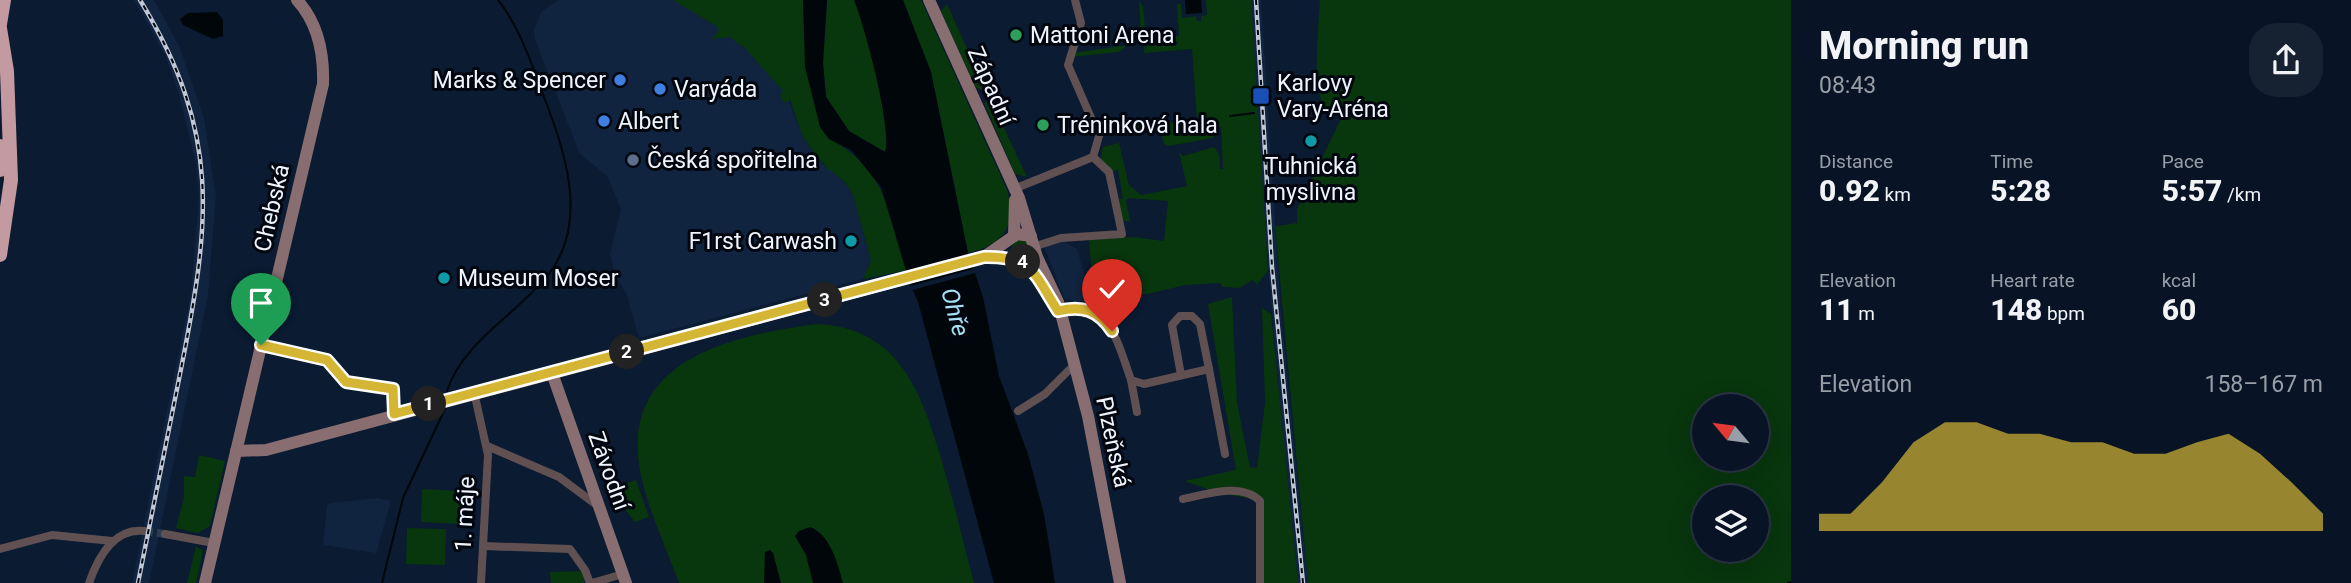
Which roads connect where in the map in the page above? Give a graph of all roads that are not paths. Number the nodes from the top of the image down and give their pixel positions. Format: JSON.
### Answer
{"nodes":[{"id":1,"x":4,"y":0,"type":"edge"},
{"id":2,"x":929,"y":0,"type":"edge"},
{"id":3,"x":1075,"y":0,"type":"edge"},
{"id":4,"x":300,"y":4,"type":"edge"},
{"id":5,"x":0,"y":26,"type":"edge"},
{"id":6,"x":0,"y":60,"type":"edge"},
{"id":7,"x":8,"y":89,"type":"junction"},
{"id":8,"x":0,"y":146,"type":"edge"},
{"id":9,"x":1093,"y":157,"type":"junction"},
{"id":10,"x":0,"y":170,"type":"edge"},
{"id":11,"x":1014,"y":189,"type":"junction"},
{"id":12,"x":1012,"y":238,"type":"junction"},
{"id":13,"x":1034,"y":244,"type":"junction"},
{"id":14,"x":0,"y":255,"type":"edge"},
{"id":15,"x":984,"y":257,"type":"junction"},
{"id":16,"x":1017,"y":260,"type":"junction"},
{"id":17,"x":1058,"y":311,"type":"junction"},
{"id":18,"x":261,"y":345,"type":"junction"},
{"id":19,"x":1073,"y":366,"type":"junction"},
{"id":20,"x":1209,"y":369,"type":"junction"},
{"id":21,"x":551,"y":373,"type":"junction"},
{"id":22,"x":1181,"y":374,"type":"junction"},
{"id":23,"x":1131,"y":380,"type":"junction"},
{"id":24,"x":474,"y":392,"type":"junction"},
{"id":25,"x":1018,"y":411,"type":"dead end"},
{"id":26,"x":1137,"y":412,"type":"dead end"},
{"id":27,"x":394,"y":414,"type":"junction"},
{"id":28,"x":237,"y":445,"type":"junction"},
{"id":29,"x":487,"y":446,"type":"junction"},
{"id":30,"x":1225,"y":454,"type":"dead end"},
{"id":31,"x":1183,"y":499,"type":"dead end"},
{"id":32,"x":599,"y":507,"type":"junction"},
{"id":33,"x":145,"y":531,"type":"tunnel mouth"},
{"id":34,"x":165,"y":534,"type":"tunnel mouth"},
{"id":35,"x":112,"y":541,"type":"junction"},
{"id":36,"x":214,"y":543,"type":"junction"},
{"id":37,"x":483,"y":546,"type":"junction"},
{"id":38,"x":0,"y":549,"type":"edge"},
{"id":39,"x":624,"y":578,"type":"edge"},
{"id":40,"x":89,"y":583,"type":"edge"},
{"id":41,"x":205,"y":583,"type":"edge"},
{"id":42,"x":481,"y":583,"type":"edge"},
{"id":43,"x":591,"y":583,"type":"edge"},
{"id":44,"x":1120,"y":583,"type":"edge"},
{"id":45,"x":1260,"y":583,"type":"edge"}],
"edges":[{"from":1,"to":5,"type":"highway"},
{"from":2,"to":11,"type":"street","name":"Západní"},
{"from":3,"to":9,"type":"street"},
{"from":4,"to":18,"type":"street","name":"Chebská"},
{"from":5,"to":7,"type":"highway"},
{"from":6,"to":7,"type":"highway"},
{"from":7,"to":14,"type":"highway"},
{"from":8,"to":10,"type":"highway"},
{"from":9,"to":11,"type":"street"},
{"from":9,"to":13,"type":"street"},
{"from":11,"to":12,"type":"street","name":"Západní"},
{"from":11,"to":13,"type":"street","name":"Západní"},
{"from":12,"to":13,"type":"street"},
{"from":12,"to":15,"type":"street"},
{"from":12,"to":16,"type":"street"},
{"from":13,"to":16,"type":"street"},
{"from":13,"to":17,"type":"street","name":"Plzeňská"},
{"from":15,"to":16,"type":"street"},
{"from":15,"to":21,"type":"street"},
{"from":16,"to":17,"type":"street","name":"Plzeňská"},
{"from":17,"to":19,"type":"street","name":"Plzeňská"},
{"from":17,"to":23,"type":"street","name":"Plzeňská"},
{"from":18,"to":27,"type":"street"},
{"from":18,"to":28,"type":"street","name":"Chebská"},
{"from":19,"to":25,"type":"street"},
{"from":19,"to":44,"type":"street","name":"Plzeňská"},
{"from":20,"to":22,"type":"street","name":"Plzeňská"},
{"from":20,"to":22,"type":"street"},
{"from":20,"to":30,"type":"street"},
{"from":21,"to":24,"type":"street"},
{"from":21,"to":32,"type":"street","name":"Závodní"},
{"from":22,"to":23,"type":"street","name":"Plzeňská"},
{"from":23,"to":26,"type":"street","name":"Plzeňská"},
{"from":24,"to":27,"type":"street"},
{"from":24,"to":29,"type":"street","name":"1. máje"},
{"from":27,"to":28,"type":"street"},
{"from":28,"to":36,"type":"street","name":"Chebská"},
{"from":29,"to":32,"type":"street","name":"1. máje"},
{"from":29,"to":37,"type":"street","name":"1. máje"},
{"from":31,"to":45,"type":"street"},
{"from":32,"to":39,"type":"street","name":"Závodní"},
{"from":33,"to":35,"type":"street"},
{"from":34,"to":36,"type":"street"},
{"from":35,"to":38,"type":"street"},
{"from":35,"to":40,"type":"street"},
{"from":36,"to":41,"type":"street","name":"Chebská"},
{"from":37,"to":42,"type":"street","name":"1. máje"},
{"from":37,"to":43,"type":"street"},
{"from":39,"to":43,"type":"street"}]}
